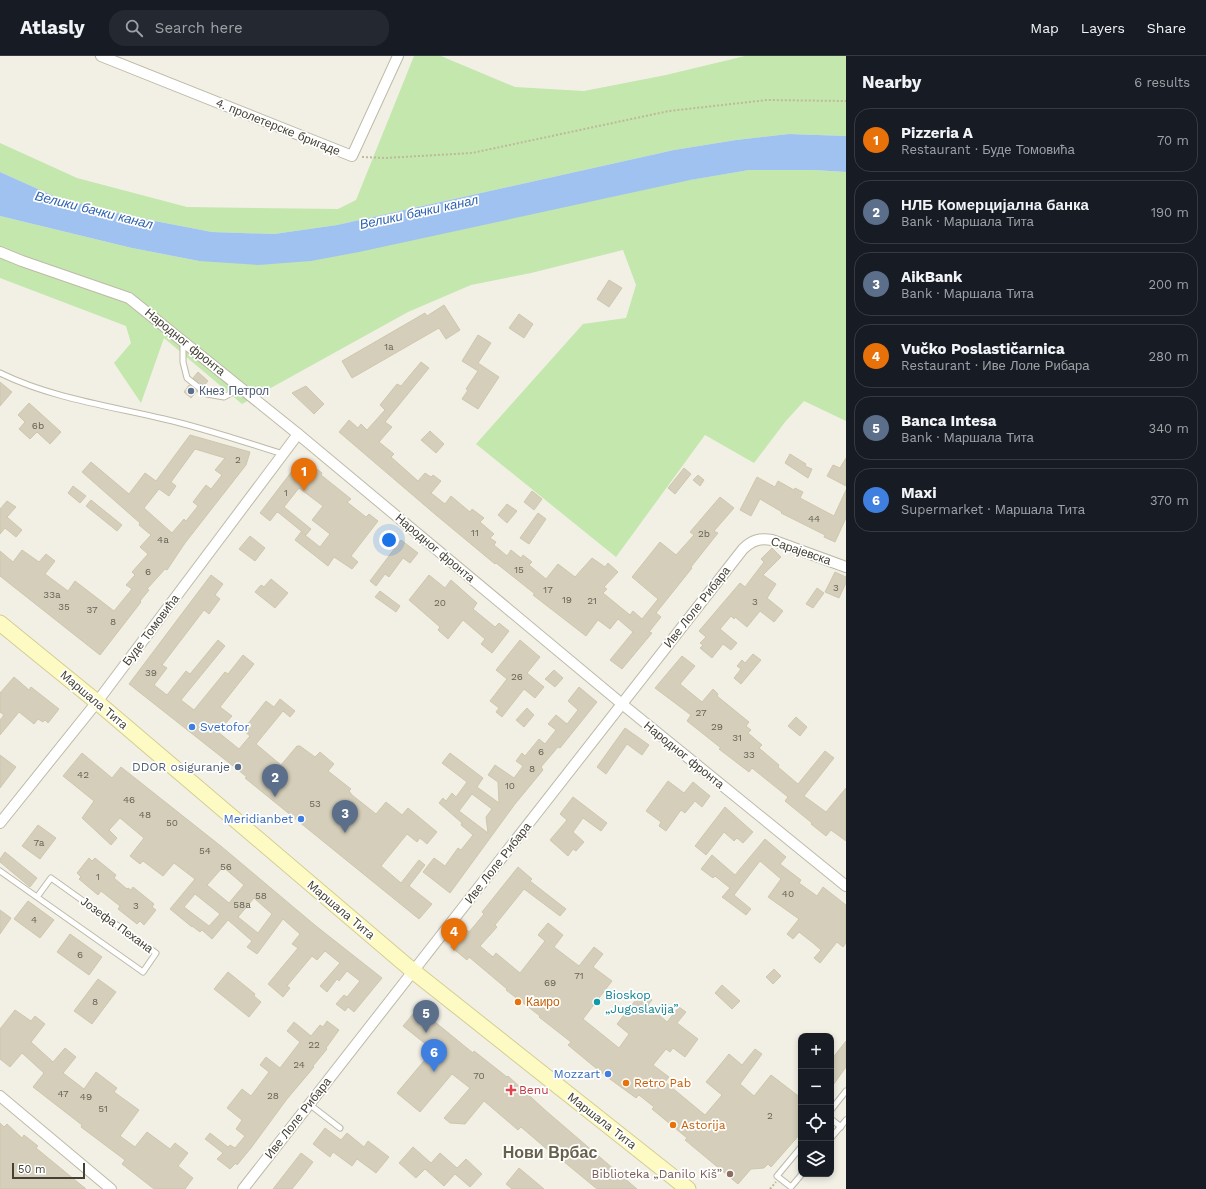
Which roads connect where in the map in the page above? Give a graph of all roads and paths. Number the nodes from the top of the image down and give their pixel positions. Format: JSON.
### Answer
{"nodes":[{"id":1,"x":101,"y":56,"type":"edge"},
{"id":2,"x":398,"y":56,"type":"edge"},
{"id":3,"x":846,"y":101,"type":"edge"},
{"id":4,"x":352,"y":156,"type":"junction"},
{"id":5,"x":0,"y":252,"type":"edge"},
{"id":6,"x":183,"y":341,"type":"junction"},
{"id":7,"x":0,"y":373,"type":"edge"},
{"id":8,"x":241,"y":388,"type":"junction"},
{"id":9,"x":298,"y":434,"type":"junction"},
{"id":10,"x":283,"y":454,"type":"junction"},
{"id":11,"x":755,"y":540,"type":"joint"},
{"id":12,"x":846,"y":567,"type":"edge"},
{"id":13,"x":0,"y":623,"type":"edge"},
{"id":14,"x":97,"y":702,"type":"junction"},
{"id":15,"x":622,"y":704,"type":"junction"},
{"id":16,"x":0,"y":824,"type":"edge"},
{"id":17,"x":0,"y":871,"type":"edge"},
{"id":18,"x":846,"y":886,"type":"edge"},
{"id":19,"x":37,"y":897,"type":"junction"},
{"id":20,"x":413,"y":971,"type":"junction"},
{"id":21,"x":846,"y":1091,"type":"edge"},
{"id":22,"x":0,"y":1096,"type":"edge"},
{"id":23,"x":309,"y":1104,"type":"junction"},
{"id":24,"x":834,"y":1106,"type":"edge"},
{"id":25,"x":846,"y":1120,"type":"edge"},
{"id":26,"x":834,"y":1121,"type":"edge"},
{"id":27,"x":841,"y":1127,"type":"junction"},
{"id":28,"x":340,"y":1128,"type":"dead end"},
{"id":29,"x":834,"y":1135,"type":"edge"},
{"id":30,"x":798,"y":1151,"type":"edge"},
{"id":31,"x":799,"y":1177,"type":"edge"},
{"id":32,"x":111,"y":1189,"type":"edge"},
{"id":33,"x":243,"y":1189,"type":"edge"},
{"id":34,"x":688,"y":1189,"type":"edge"}],
"edges":[{"from":1,"to":4,"type":"street","name":"4. пролетерске бригаде"},
{"from":2,"to":4,"type":"street","name":"4. пролетерске бригаде"},
{"from":3,"to":4,"type":"path"},
{"from":5,"to":6,"type":"street","name":"Народног фронта"},
{"from":6,"to":8,"type":"street","name":"Народног фронта"},
{"from":6,"to":8,"type":"lane"},
{"from":7,"to":10,"type":"lane"},
{"from":8,"to":9,"type":"street","name":"Народног фронта"},
{"from":9,"to":10,"type":"street","name":"Буде Томовића"},
{"from":9,"to":15,"type":"street","name":"Народног фронта"},
{"from":10,"to":14,"type":"street","name":"Буде Томовића"},
{"from":11,"to":12,"type":"street","name":"Сарајевска"},
{"from":11,"to":15,"type":"street","name":"Иве Лоле Рибара"},
{"from":13,"to":14,"type":"street","name":"Маршала Тита"},
{"from":14,"to":16,"type":"street","name":"Буде Томовића"},
{"from":14,"to":20,"type":"street","name":"Маршала Тита"},
{"from":15,"to":18,"type":"street","name":"Народног фронта"},
{"from":15,"to":20,"type":"street","name":"Иве Лоле Рибара"},
{"from":17,"to":19,"type":"lane","name":"Јозефа Пехана"},
{"from":19,"to":19,"type":"lane","name":"Јозефа Пехана"},
{"from":20,"to":23,"type":"street","name":"Иве Лоле Рибара"},
{"from":20,"to":34,"type":"street","name":"Маршала Тита"},
{"from":21,"to":24,"type":"lane"},
{"from":22,"to":32,"type":"street"},
{"from":23,"to":28,"type":"lane"},
{"from":23,"to":33,"type":"street","name":"Иве Лоле Рибара"},
{"from":25,"to":27,"type":"lane"},
{"from":26,"to":27,"type":"lane"},
{"from":27,"to":29,"type":"lane"},
{"from":30,"to":31,"type":"lane"}]}
